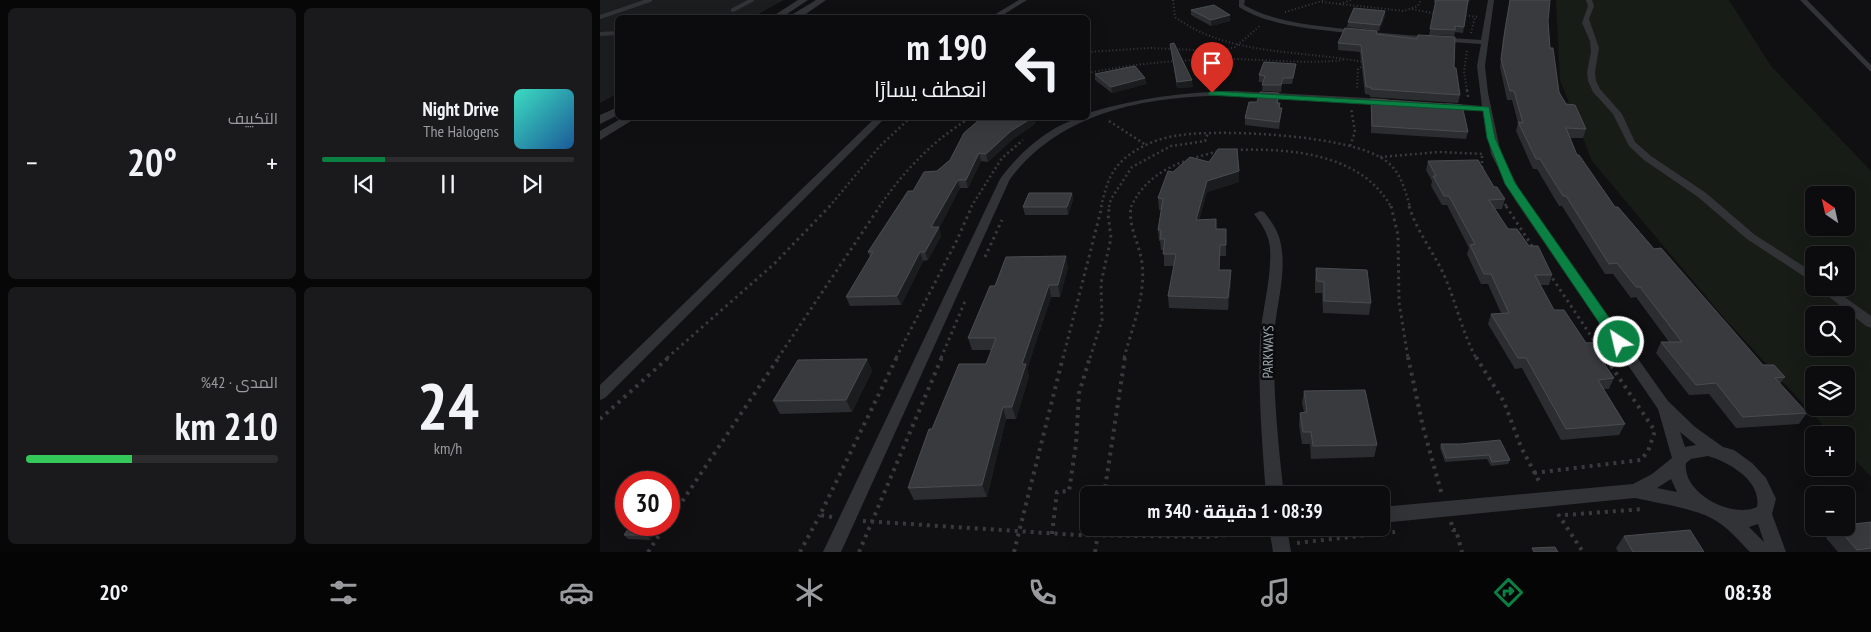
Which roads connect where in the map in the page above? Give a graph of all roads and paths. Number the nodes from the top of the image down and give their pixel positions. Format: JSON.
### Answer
{"nodes":[{"id":1,"x":650,"y":0,"type":"edge"},
{"id":2,"x":752,"y":0,"type":"edge"},
{"id":3,"x":804,"y":0,"type":"edge"},
{"id":4,"x":822,"y":0,"type":"edge"},
{"id":5,"x":1024,"y":0,"type":"edge"},
{"id":6,"x":1173,"y":0,"type":"edge"},
{"id":7,"x":1242,"y":0,"type":"edge"},
{"id":8,"x":1325,"y":0,"type":"edge"},
{"id":9,"x":1351,"y":0,"type":"edge"},
{"id":10,"x":1420,"y":0,"type":"edge"},
{"id":11,"x":1491,"y":0,"type":"edge"},
{"id":12,"x":1589,"y":0,"type":"edge"},
{"id":13,"x":1803,"y":0,"type":"edge"},
{"id":14,"x":1318,"y":2,"type":"junction"},
{"id":15,"x":1338,"y":4,"type":"junction"},
{"id":16,"x":1412,"y":9,"type":"junction"},
{"id":17,"x":733,"y":10,"type":"dead end"},
{"id":18,"x":1439,"y":14,"type":"edge"},
{"id":19,"x":779,"y":15,"type":"edge"},
{"id":20,"x":799,"y":15,"type":"edge"},
{"id":21,"x":997,"y":15,"type":"edge"},
{"id":22,"x":1457,"y":15,"type":"edge"},
{"id":23,"x":1489,"y":16,"type":"junction"},
{"id":24,"x":600,"y":17,"type":"edge"},
{"id":25,"x":1269,"y":19,"type":"junction"},
{"id":26,"x":615,"y":33,"type":"edge"},
{"id":27,"x":600,"y":34,"type":"edge"},
{"id":28,"x":1485,"y":42,"type":"junction"},
{"id":29,"x":1237,"y":43,"type":"junction"},
{"id":30,"x":1090,"y":52,"type":"edge"},
{"id":31,"x":1346,"y":60,"type":"junction"},
{"id":32,"x":1871,"y":70,"type":"edge"},
{"id":33,"x":1090,"y":73,"type":"edge"},
{"id":34,"x":1351,"y":103,"type":"junction"},
{"id":35,"x":1400,"y":103,"type":"edge"},
{"id":36,"x":1342,"y":106,"type":"dead end"},
{"id":37,"x":1439,"y":106,"type":"edge"},
{"id":38,"x":1361,"y":107,"type":"dead end"},
{"id":39,"x":1486,"y":109,"type":"junction"},
{"id":40,"x":615,"y":112,"type":"edge"},
{"id":41,"x":1090,"y":116,"type":"edge"},
{"id":42,"x":600,"y":120,"type":"edge"},
{"id":43,"x":627,"y":120,"type":"edge"},
{"id":44,"x":878,"y":120,"type":"edge"},
{"id":45,"x":908,"y":120,"type":"edge"},
{"id":46,"x":967,"y":120,"type":"edge"},
{"id":47,"x":1082,"y":120,"type":"edge"},
{"id":48,"x":1208,"y":133,"type":"dead end"},
{"id":49,"x":600,"y":136,"type":"edge"},
{"id":50,"x":1024,"y":139,"type":"dead end"},
{"id":51,"x":1480,"y":144,"type":"dead end"},
{"id":52,"x":1146,"y":145,"type":"dead end"},
{"id":53,"x":1350,"y":146,"type":"dead end"},
{"id":54,"x":1482,"y":154,"type":"junction"},
{"id":55,"x":1496,"y":154,"type":"junction"},
{"id":56,"x":1380,"y":157,"type":"dead end"},
{"id":57,"x":1486,"y":176,"type":"edge"},
{"id":58,"x":1501,"y":198,"type":"edge"},
{"id":59,"x":1005,"y":212,"type":"dead end"},
{"id":60,"x":1260,"y":214,"type":"dead end"},
{"id":61,"x":1536,"y":252,"type":"edge"},
{"id":62,"x":984,"y":260,"type":"dead end"},
{"id":63,"x":1546,"y":268,"type":"edge"},
{"id":64,"x":1805,"y":273,"type":"edge"},
{"id":65,"x":969,"y":292,"type":"dead end"},
{"id":66,"x":1835,"y":296,"type":"edge"},
{"id":67,"x":1871,"y":323,"type":"edge"},
{"id":68,"x":1598,"y":346,"type":"edge"},
{"id":69,"x":1603,"y":354,"type":"edge"},
{"id":70,"x":600,"y":394,"type":"edge"},
{"id":71,"x":1663,"y":405,"type":"junction"},
{"id":72,"x":600,"y":419,"type":"edge"},
{"id":73,"x":1719,"y":453,"type":"junction"},
{"id":74,"x":1678,"y":462,"type":"junction"},
{"id":75,"x":1534,"y":473,"type":"dead end"},
{"id":76,"x":1274,"y":486,"type":"edge"},
{"id":77,"x":1635,"y":491,"type":"junction"},
{"id":78,"x":680,"y":505,"type":"edge"},
{"id":79,"x":1652,"y":508,"type":"dead end"},
{"id":80,"x":1715,"y":512,"type":"junction"},
{"id":81,"x":1763,"y":513,"type":"junction"},
{"id":82,"x":1390,"y":514,"type":"edge"},
{"id":83,"x":820,"y":515,"type":"junction"},
{"id":84,"x":1550,"y":516,"type":"dead end"},
{"id":85,"x":847,"y":520,"type":"junction"},
{"id":86,"x":873,"y":522,"type":"junction"},
{"id":87,"x":1461,"y":524,"type":"dead end"},
{"id":88,"x":1442,"y":526,"type":"dead end"},
{"id":89,"x":1405,"y":530,"type":"dead end"},
{"id":90,"x":1390,"y":531,"type":"edge"},
{"id":91,"x":1052,"y":534,"type":"junction"},
{"id":92,"x":1080,"y":535,"type":"edge"},
{"id":93,"x":659,"y":536,"type":"edge"},
{"id":94,"x":1098,"y":536,"type":"edge"},
{"id":95,"x":648,"y":552,"type":"edge"},
{"id":96,"x":800,"y":552,"type":"edge"},
{"id":97,"x":832,"y":552,"type":"edge"},
{"id":98,"x":859,"y":552,"type":"edge"},
{"id":99,"x":1096,"y":552,"type":"edge"},
{"id":100,"x":1762,"y":552,"type":"edge"},
{"id":101,"x":1778,"y":552,"type":"edge"}],
"edges":[{"from":1,"to":24,"type":"lane"},
{"from":2,"to":17,"type":"lane"},
{"from":3,"to":19,"type":"street"},
{"from":4,"to":20,"type":"street"},
{"from":5,"to":21,"type":"street"},
{"from":6,"to":29,"type":"path"},
{"from":7,"to":25,"type":"street"},
{"from":8,"to":14,"type":"path"},
{"from":9,"to":15,"type":"path"},
{"from":10,"to":16,"type":"path"},
{"from":11,"to":23,"type":"street"},
{"from":12,"to":64,"type":"street"},
{"from":13,"to":32,"type":"street"},
{"from":14,"to":15,"type":"path"},
{"from":14,"to":25,"type":"path"},
{"from":15,"to":16,"type":"path"},
{"from":16,"to":18,"type":"path"},
{"from":22,"to":23,"type":"path"},
{"from":23,"to":28,"type":"street"},
{"from":25,"to":28,"type":"street"},
{"from":25,"to":29,"type":"path"},
{"from":26,"to":27,"type":"lane"},
{"from":28,"to":39,"type":"street"},
{"from":29,"to":30,"type":"path"},
{"from":29,"to":31,"type":"path"},
{"from":31,"to":33,"type":"path"},
{"from":31,"to":34,"type":"path"},
{"from":34,"to":35,"type":"street"},
{"from":34,"to":36,"type":"path"},
{"from":34,"to":38,"type":"path"},
{"from":34,"to":41,"type":"street"},
{"from":34,"to":53,"type":"path"},
{"from":37,"to":39,"type":"street"},
{"from":39,"to":55,"type":"street"},
{"from":40,"to":42,"type":"street"},
{"from":41,"to":52,"type":"path"},
{"from":43,"to":49,"type":"street"},
{"from":44,"to":70,"type":"street"},
{"from":45,"to":72,"type":"path"},
{"from":46,"to":78,"type":"path"},
{"from":47,"to":85,"type":"street"},
{"from":48,"to":91,"type":"path"},
{"from":50,"to":83,"type":"path"},
{"from":51,"to":54,"type":"path"},
{"from":54,"to":55,"type":"path"},
{"from":54,"to":56,"type":"path"},
{"from":54,"to":57,"type":"path"},
{"from":55,"to":71,"type":"street"},
{"from":58,"to":61,"type":"path"},
{"from":59,"to":62,"type":"path"},
{"from":60,"to":76,"type":"street","name":"PARKWAYS"},
{"from":63,"to":68,"type":"path"},
{"from":65,"to":86,"type":"path"},
{"from":66,"to":67,"type":"street"},
{"from":69,"to":75,"type":"path"},
{"from":71,"to":73,"type":"street"},
{"from":71,"to":74,"type":"street"},
{"from":73,"to":74,"type":"street"},
{"from":73,"to":81,"type":"street"},
{"from":74,"to":77,"type":"street"},
{"from":74,"to":80,"type":"street"},
{"from":77,"to":80,"type":"street"},
{"from":77,"to":82,"type":"street"},
{"from":79,"to":84,"type":"path"},
{"from":80,"to":81,"type":"street"},
{"from":80,"to":100,"type":"street"},
{"from":81,"to":101,"type":"street"},
{"from":83,"to":85,"type":"path"},
{"from":83,"to":96,"type":"path"},
{"from":85,"to":86,"type":"path"},
{"from":85,"to":97,"type":"street"},
{"from":86,"to":91,"type":"path"},
{"from":86,"to":98,"type":"path"},
{"from":87,"to":88,"type":"path"},
{"from":89,"to":90,"type":"path"},
{"from":91,"to":92,"type":"path"},
{"from":93,"to":95,"type":"path"},
{"from":94,"to":99,"type":"path"}]}
